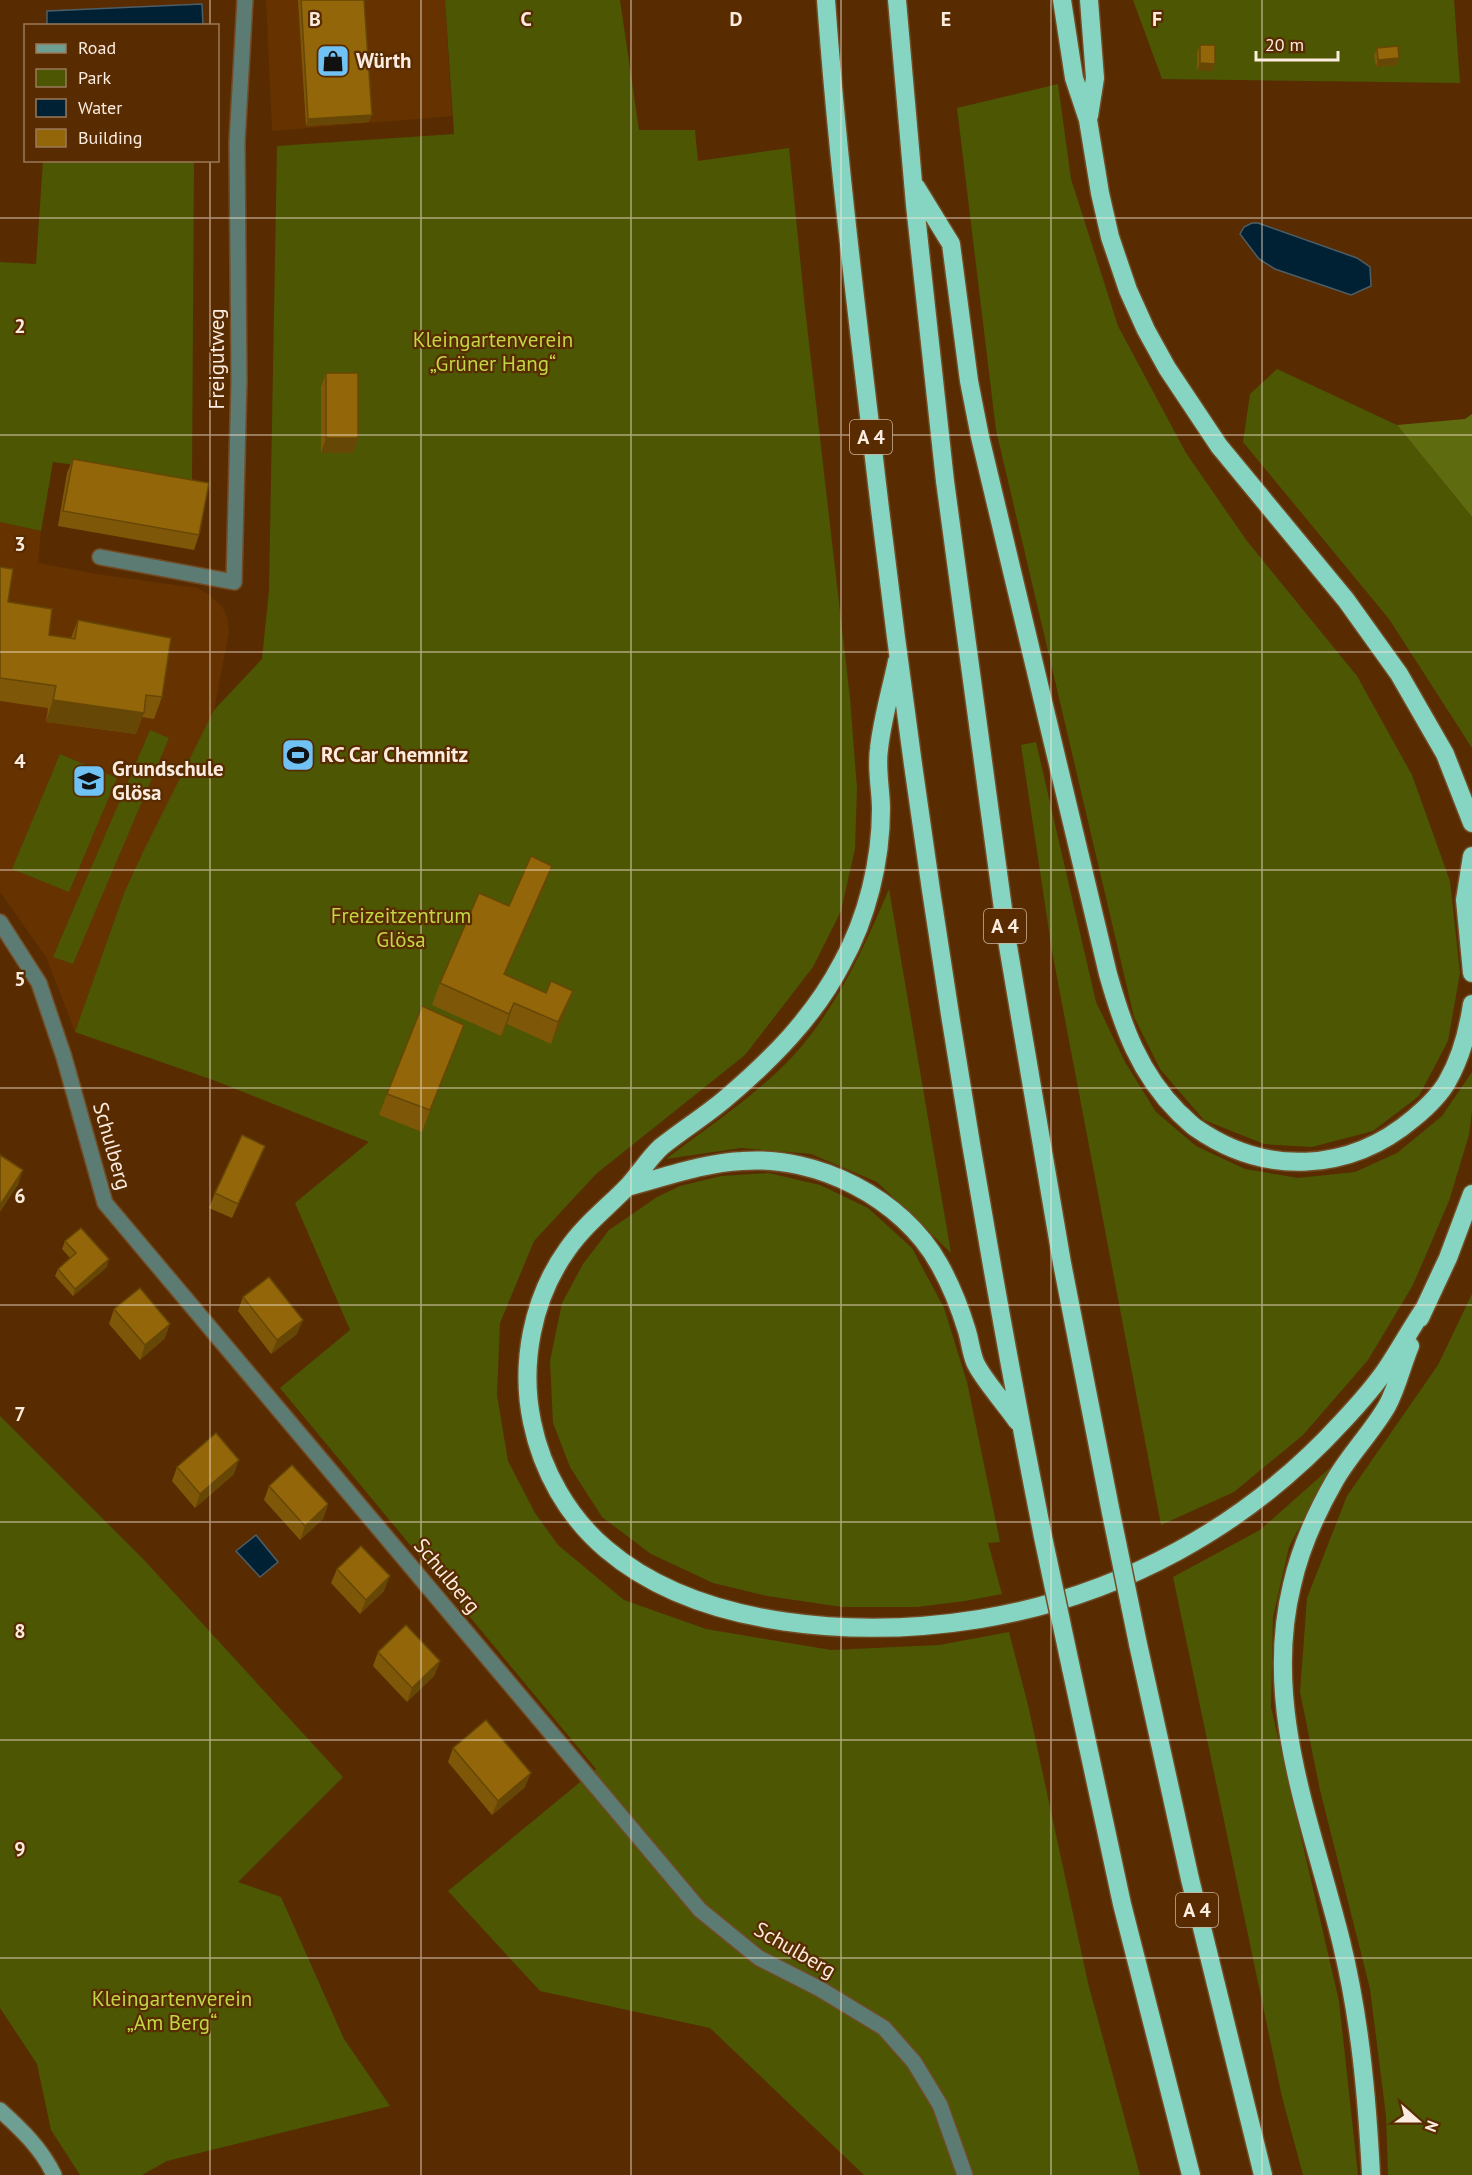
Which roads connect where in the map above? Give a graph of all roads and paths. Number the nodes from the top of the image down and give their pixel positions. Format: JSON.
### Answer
{"nodes":[{"id":1,"x":246,"y":0,"type":"edge"},
{"id":2,"x":826,"y":0,"type":"edge"},
{"id":3,"x":897,"y":0,"type":"edge"},
{"id":4,"x":1062,"y":0,"type":"edge"},
{"id":5,"x":1089,"y":0,"type":"edge"},
{"id":6,"x":1088,"y":120,"type":"junction"},
{"id":7,"x":921,"y":204,"type":"junction"},
{"id":8,"x":100,"y":557,"type":"dead end"},
{"id":9,"x":897,"y":661,"type":"junction"},
{"id":10,"x":1472,"y":823,"type":"edge"},
{"id":11,"x":1472,"y":856,"type":"edge"},
{"id":12,"x":0,"y":922,"type":"edge"},
{"id":13,"x":1472,"y":973,"type":"edge"},
{"id":14,"x":1472,"y":1004,"type":"edge"},
{"id":15,"x":627,"y":1187,"type":"junction"},
{"id":16,"x":1472,"y":1194,"type":"edge"},
{"id":17,"x":1424,"y":1309,"type":"junction"},
{"id":18,"x":1021,"y":1426,"type":"junction"},
{"id":19,"x":0,"y":2110,"type":"edge"},
{"id":20,"x":54,"y":2175,"type":"edge"},
{"id":21,"x":965,"y":2175,"type":"edge"},
{"id":22,"x":1191,"y":2175,"type":"edge"},
{"id":23,"x":1263,"y":2175,"type":"edge"},
{"id":24,"x":1371,"y":2175,"type":"edge"}],
"edges":[{"from":1,"to":8,"type":"street","name":"Freigutweg"},
{"from":2,"to":9,"type":"highway","number":"A 4"},
{"from":3,"to":7,"type":"highway","number":"A 4"},
{"from":4,"to":6,"type":"highway"},
{"from":5,"to":6,"type":"highway"},
{"from":6,"to":10,"type":"highway"},
{"from":7,"to":14,"type":"highway"},
{"from":7,"to":23,"type":"highway","number":"A 4","bridge":true},
{"from":9,"to":15,"type":"highway"},
{"from":9,"to":18,"type":"highway","number":"A 4"},
{"from":11,"to":13,"type":"highway"},
{"from":12,"to":21,"type":"street","name":"Schulberg"},
{"from":15,"to":17,"type":"highway"},
{"from":15,"to":18,"type":"highway"},
{"from":16,"to":17,"type":"highway"},
{"from":17,"to":24,"type":"highway"},
{"from":18,"to":22,"type":"highway","number":"A 4","bridge":true},
{"from":19,"to":20,"type":"street"}]}
